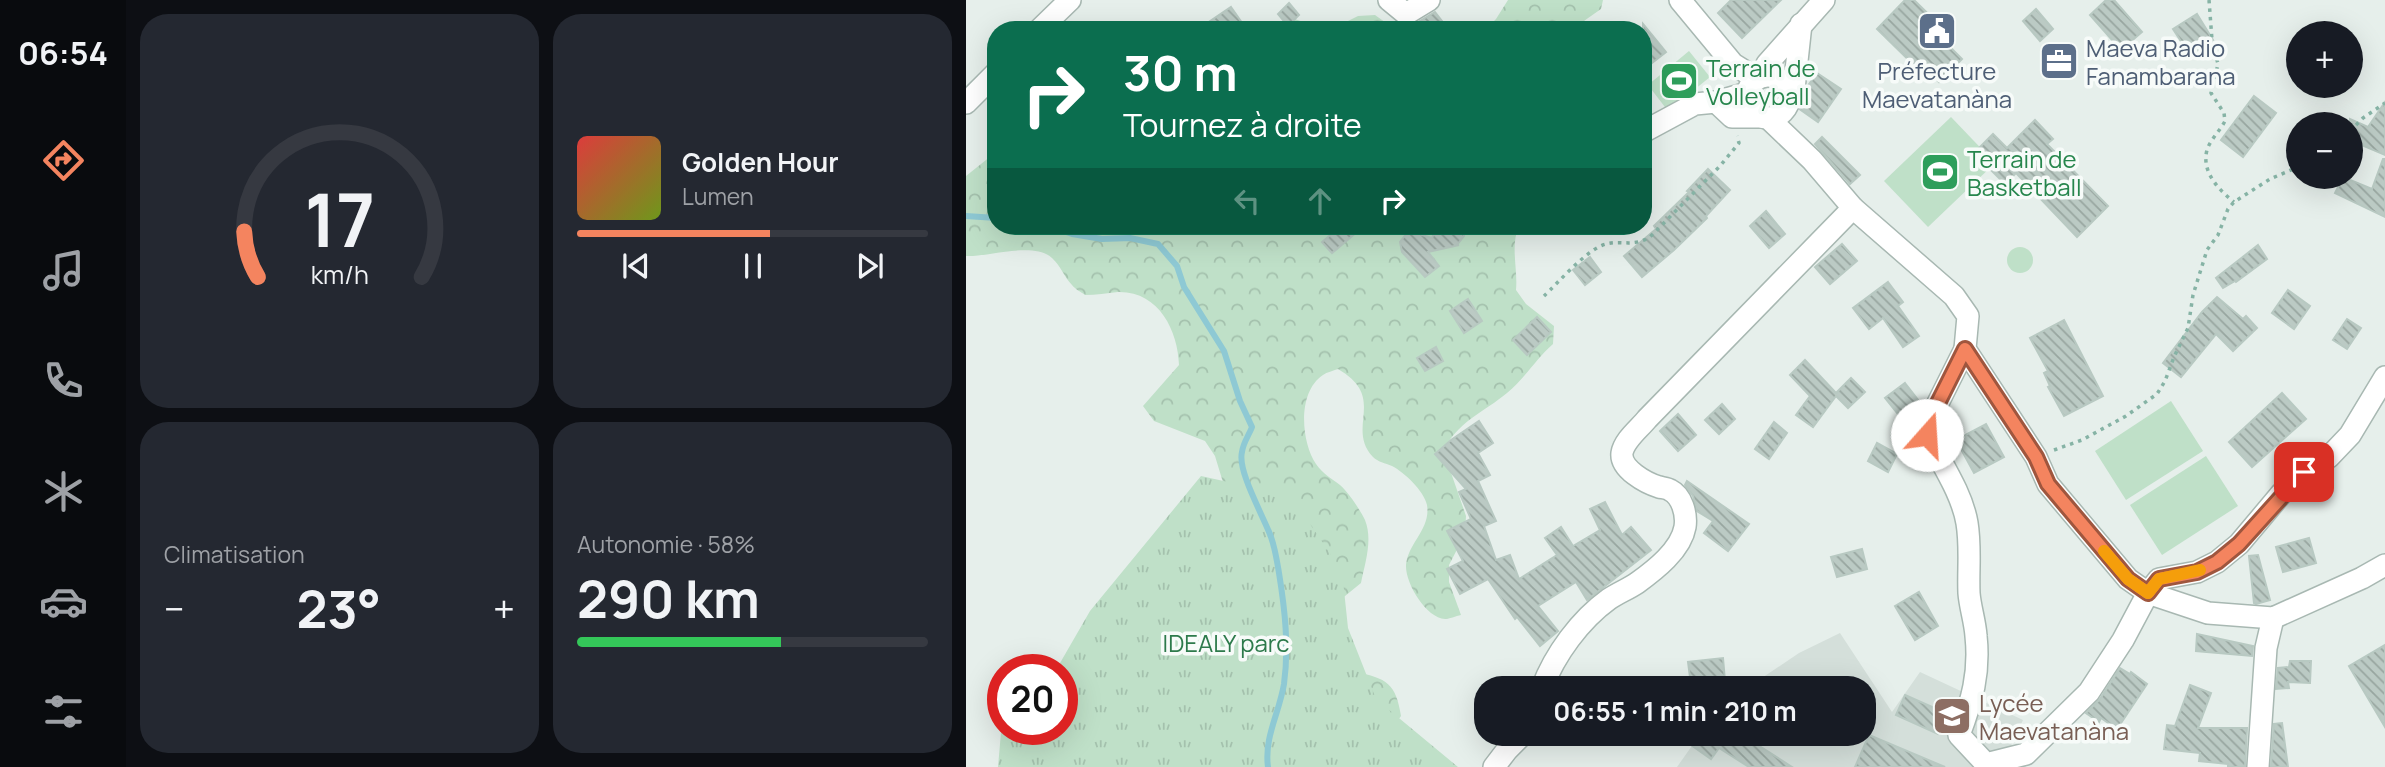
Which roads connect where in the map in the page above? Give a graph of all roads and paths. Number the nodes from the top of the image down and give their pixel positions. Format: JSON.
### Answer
{"nodes":[{"id":1,"x":1070,"y":0,"type":"edge"},
{"id":2,"x":1389,"y":0,"type":"edge"},
{"id":3,"x":1429,"y":0,"type":"edge"},
{"id":4,"x":1680,"y":0,"type":"edge"},
{"id":5,"x":1824,"y":0,"type":"edge"},
{"id":6,"x":2209,"y":0,"type":"edge"},
{"id":7,"x":1049,"y":21,"type":"edge"},
{"id":8,"x":1801,"y":24,"type":"junction"},
{"id":9,"x":987,"y":82,"type":"edge"},
{"id":10,"x":1755,"y":83,"type":"junction"},
{"id":11,"x":1716,"y":102,"type":"junction"},
{"id":12,"x":966,"y":103,"type":"edge"},
{"id":13,"x":2385,"y":103,"type":"edge"},
{"id":14,"x":1776,"y":109,"type":"junction"},
{"id":15,"x":1732,"y":117,"type":"junction"},
{"id":16,"x":2363,"y":118,"type":"edge"},
{"id":17,"x":1652,"y":127,"type":"edge"},
{"id":18,"x":2286,"y":171,"type":"edge"},
{"id":19,"x":2234,"y":202,"type":"junction"},
{"id":20,"x":1853,"y":208,"type":"junction"},
{"id":21,"x":1652,"y":235,"type":"edge"},
{"id":22,"x":1652,"y":235,"type":"edge"},
{"id":23,"x":1544,"y":296,"type":"dead end"},
{"id":24,"x":1965,"y":349,"type":"junction"},
{"id":25,"x":2385,"y":377,"type":"edge"},
{"id":26,"x":2036,"y":457,"type":"junction"},
{"id":27,"x":2385,"y":565,"type":"edge"},
{"id":28,"x":2148,"y":593,"type":"junction"},
{"id":29,"x":2273,"y":618,"type":"junction"},
{"id":30,"x":1547,"y":676,"type":"edge"},
{"id":31,"x":1511,"y":746,"type":"edge"},
{"id":32,"x":1494,"y":767,"type":"edge"},
{"id":33,"x":2258,"y":767,"type":"edge"}],
"edges":[{"from":1,"to":7,"type":"street"},
{"from":2,"to":3,"type":"street"},
{"from":4,"to":10,"type":"street"},
{"from":5,"to":8,"type":"street"},
{"from":6,"to":19,"type":"path"},
{"from":8,"to":10,"type":"street"},
{"from":8,"to":14,"type":"street"},
{"from":9,"to":12,"type":"street"},
{"from":10,"to":11,"type":"street"},
{"from":10,"to":14,"type":"street"},
{"from":10,"to":14,"type":"street"},
{"from":11,"to":15,"type":"street"},
{"from":11,"to":17,"type":"street"},
{"from":13,"to":16,"type":"path"},
{"from":14,"to":15,"type":"street"},
{"from":14,"to":20,"type":"street"},
{"from":15,"to":21,"type":"path"},
{"from":18,"to":19,"type":"path"},
{"from":19,"to":26,"type":"path"},
{"from":20,"to":24,"type":"street"},
{"from":20,"to":30,"type":"street"},
{"from":22,"to":23,"type":"path"},
{"from":24,"to":26,"type":"street"},
{"from":24,"to":28,"type":"street"},
{"from":25,"to":28,"type":"street"},
{"from":26,"to":28,"type":"street"},
{"from":27,"to":29,"type":"street"},
{"from":28,"to":29,"type":"street"},
{"from":29,"to":33,"type":"street"},
{"from":31,"to":32,"type":"street"}]}
